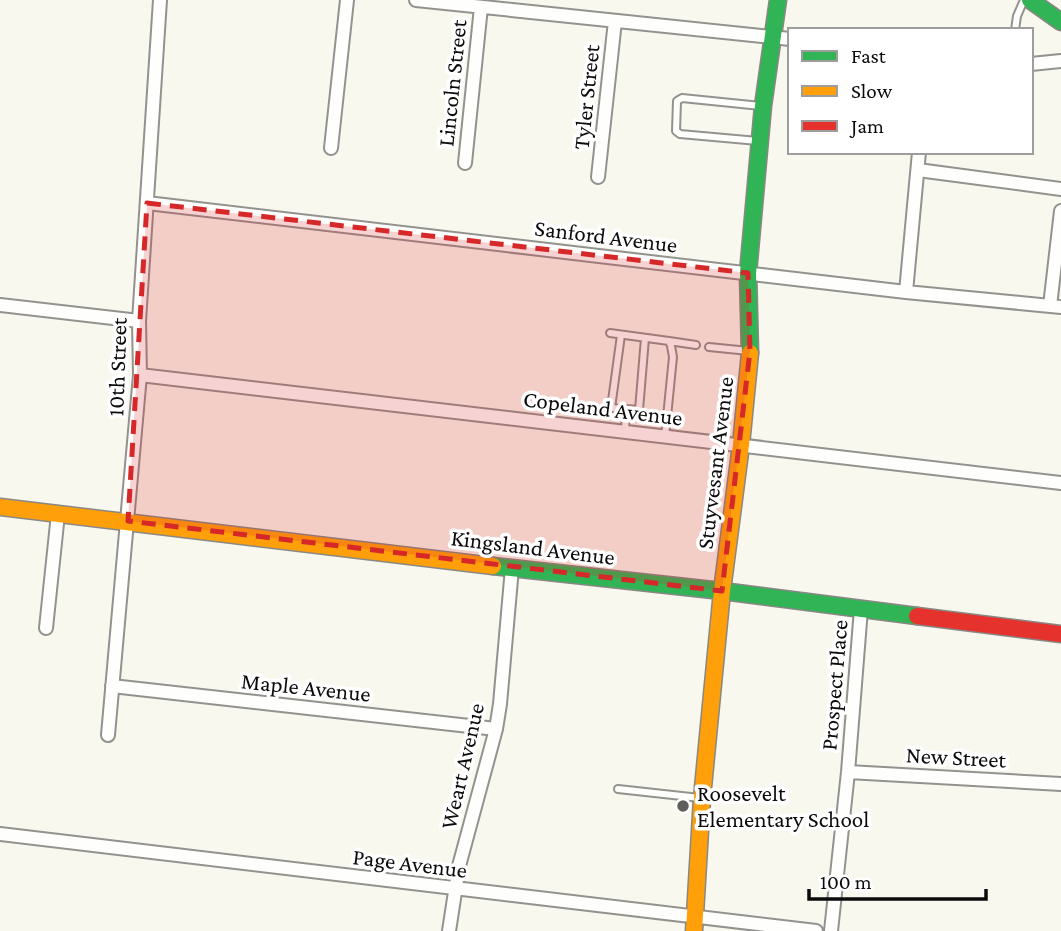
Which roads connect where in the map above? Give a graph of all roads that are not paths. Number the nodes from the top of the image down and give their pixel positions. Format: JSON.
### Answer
{"nodes":[{"id":1,"x":160,"y":0,"type":"edge"},
{"id":2,"x":347,"y":0,"type":"edge"},
{"id":3,"x":416,"y":0,"type":"edge"},
{"id":4,"x":778,"y":0,"type":"edge"},
{"id":5,"x":1024,"y":0,"type":"edge"},
{"id":6,"x":1030,"y":0,"type":"edge"},
{"id":7,"x":481,"y":7,"type":"junction"},
{"id":8,"x":615,"y":21,"type":"junction"},
{"id":9,"x":1061,"y":22,"type":"edge"},
{"id":10,"x":1015,"y":28,"type":"edge"},
{"id":11,"x":782,"y":38,"type":"edge"},
{"id":12,"x":1061,"y":61,"type":"edge"},
{"id":13,"x":1033,"y":64,"type":"edge"},
{"id":14,"x":763,"y":106,"type":"junction"},
{"id":15,"x":761,"y":141,"type":"junction"},
{"id":16,"x":331,"y":148,"type":"dead end"},
{"id":17,"x":919,"y":154,"type":"edge"},
{"id":18,"x":465,"y":163,"type":"dead end"},
{"id":19,"x":918,"y":170,"type":"junction"},
{"id":20,"x":598,"y":177,"type":"dead end"},
{"id":21,"x":1061,"y":189,"type":"edge"},
{"id":22,"x":147,"y":203,"type":"junction"},
{"id":23,"x":1061,"y":211,"type":"edge"},
{"id":24,"x":748,"y":273,"type":"junction"},
{"id":25,"x":906,"y":292,"type":"junction"},
{"id":26,"x":0,"y":305,"type":"edge"},
{"id":27,"x":1056,"y":306,"type":"edge"},
{"id":28,"x":139,"y":321,"type":"junction"},
{"id":29,"x":611,"y":333,"type":"dead end"},
{"id":30,"x":621,"y":335,"type":"junction"},
{"id":31,"x":645,"y":338,"type":"junction"},
{"id":32,"x":668,"y":341,"type":"junction"},
{"id":33,"x":696,"y":345,"type":"dead end"},
{"id":34,"x":709,"y":346,"type":"dead end"},
{"id":35,"x":750,"y":351,"type":"junction"},
{"id":36,"x":140,"y":375,"type":"junction"},
{"id":37,"x":626,"y":409,"type":"junction"},
{"id":38,"x":625,"y":432,"type":"junction"},
{"id":39,"x":665,"y":437,"type":"junction"},
{"id":40,"x":741,"y":445,"type":"junction"},
{"id":41,"x":1061,"y":483,"type":"edge"},
{"id":42,"x":0,"y":507,"type":"edge"},
{"id":43,"x":58,"y":514,"type":"junction"},
{"id":44,"x":128,"y":521,"type":"junction"},
{"id":45,"x":512,"y":568,"type":"junction"},
{"id":46,"x":722,"y":591,"type":"junction"},
{"id":47,"x":862,"y":610,"type":"junction"},
{"id":48,"x":46,"y":628,"type":"dead end"},
{"id":49,"x":1061,"y":634,"type":"edge"},
{"id":50,"x":112,"y":686,"type":"junction"},
{"id":51,"x":496,"y":729,"type":"junction"},
{"id":52,"x":108,"y":735,"type":"dead end"},
{"id":53,"x":848,"y":772,"type":"junction"},
{"id":54,"x":1061,"y":784,"type":"edge"},
{"id":55,"x":618,"y":789,"type":"dead end"},
{"id":56,"x":702,"y":798,"type":"junction"},
{"id":57,"x":0,"y":834,"type":"edge"},
{"id":58,"x":455,"y":889,"type":"junction"},
{"id":59,"x":694,"y":924,"type":"edge"},
{"id":60,"x":449,"y":931,"type":"edge"},
{"id":61,"x":816,"y":931,"type":"edge"},
{"id":62,"x":831,"y":931,"type":"edge"}],
"edges":[{"from":1,"to":22,"type":"street","name":"10th Street"},
{"from":2,"to":16,"type":"street"},
{"from":3,"to":7,"type":"street"},
{"from":4,"to":11,"type":"main road","name":"Stuyvesant Avenue"},
{"from":5,"to":10,"type":"lane"},
{"from":6,"to":9,"type":"main road"},
{"from":7,"to":8,"type":"street"},
{"from":7,"to":18,"type":"street","name":"Lincoln Street"},
{"from":8,"to":11,"type":"street"},
{"from":8,"to":20,"type":"street","name":"Tyler Street"},
{"from":11,"to":14,"type":"main road","name":"Stuyvesant Avenue"},
{"from":12,"to":13,"type":"street"},
{"from":14,"to":15,"type":"main road","name":"Stuyvesant Avenue"},
{"from":14,"to":15,"type":"lane"},
{"from":15,"to":24,"type":"main road","name":"Stuyvesant Avenue"},
{"from":17,"to":19,"type":"street"},
{"from":19,"to":21,"type":"street"},
{"from":19,"to":25,"type":"street"},
{"from":22,"to":24,"type":"street","name":"Sanford Avenue"},
{"from":22,"to":28,"type":"street","name":"10th Street"},
{"from":23,"to":27,"type":"street"},
{"from":24,"to":25,"type":"street","name":"Sanford Avenue"},
{"from":24,"to":35,"type":"main road","name":"Stuyvesant Avenue"},
{"from":25,"to":27,"type":"street","name":"Sanford Avenue"},
{"from":26,"to":28,"type":"street"},
{"from":28,"to":36,"type":"street","name":"10th Street"},
{"from":29,"to":30,"type":"lane"},
{"from":30,"to":31,"type":"lane"},
{"from":30,"to":37,"type":"lane"},
{"from":31,"to":32,"type":"lane"},
{"from":31,"to":37,"type":"lane"},
{"from":32,"to":33,"type":"lane"},
{"from":32,"to":39,"type":"lane"},
{"from":34,"to":35,"type":"lane"},
{"from":35,"to":40,"type":"main road","name":"Stuyvesant Avenue"},
{"from":36,"to":38,"type":"street","name":"Copeland Avenue"},
{"from":36,"to":44,"type":"street","name":"10th Street"},
{"from":37,"to":38,"type":"lane"},
{"from":38,"to":39,"type":"street","name":"Copeland Avenue"},
{"from":39,"to":40,"type":"street","name":"Copeland Avenue"},
{"from":40,"to":41,"type":"street","name":"Copeland Avenue"},
{"from":40,"to":46,"type":"main road","name":"Stuyvesant Avenue"},
{"from":42,"to":43,"type":"main road","name":"Kingsland Avenue"},
{"from":43,"to":44,"type":"main road","name":"Kingsland Avenue"},
{"from":43,"to":48,"type":"street"},
{"from":44,"to":45,"type":"main road","name":"Kingsland Avenue"},
{"from":44,"to":50,"type":"street","name":"10th Street"},
{"from":45,"to":46,"type":"main road","name":"Kingsland Avenue"},
{"from":45,"to":51,"type":"street","name":"Weart Avenue"},
{"from":46,"to":47,"type":"main road","name":"Kingsland Avenue"},
{"from":46,"to":56,"type":"main road","name":"Stuyvesant Avenue"},
{"from":47,"to":49,"type":"main road","name":"Kingsland Avenue"},
{"from":47,"to":53,"type":"street","name":"Prospect Place"},
{"from":50,"to":51,"type":"street","name":"Maple Avenue"},
{"from":50,"to":52,"type":"street","name":"10th Street"},
{"from":51,"to":58,"type":"street","name":"Weart Avenue"},
{"from":53,"to":54,"type":"street","name":"New Street"},
{"from":53,"to":62,"type":"street","name":"Prospect Place"},
{"from":55,"to":56,"type":"lane"},
{"from":56,"to":59,"type":"main road","name":"Stuyvesant Avenue"},
{"from":57,"to":58,"type":"street","name":"Page Avenue"},
{"from":58,"to":59,"type":"street","name":"Page Avenue"},
{"from":58,"to":60,"type":"street","name":"Weart Avenue"},
{"from":59,"to":61,"type":"street","name":"Page Avenue"}]}
